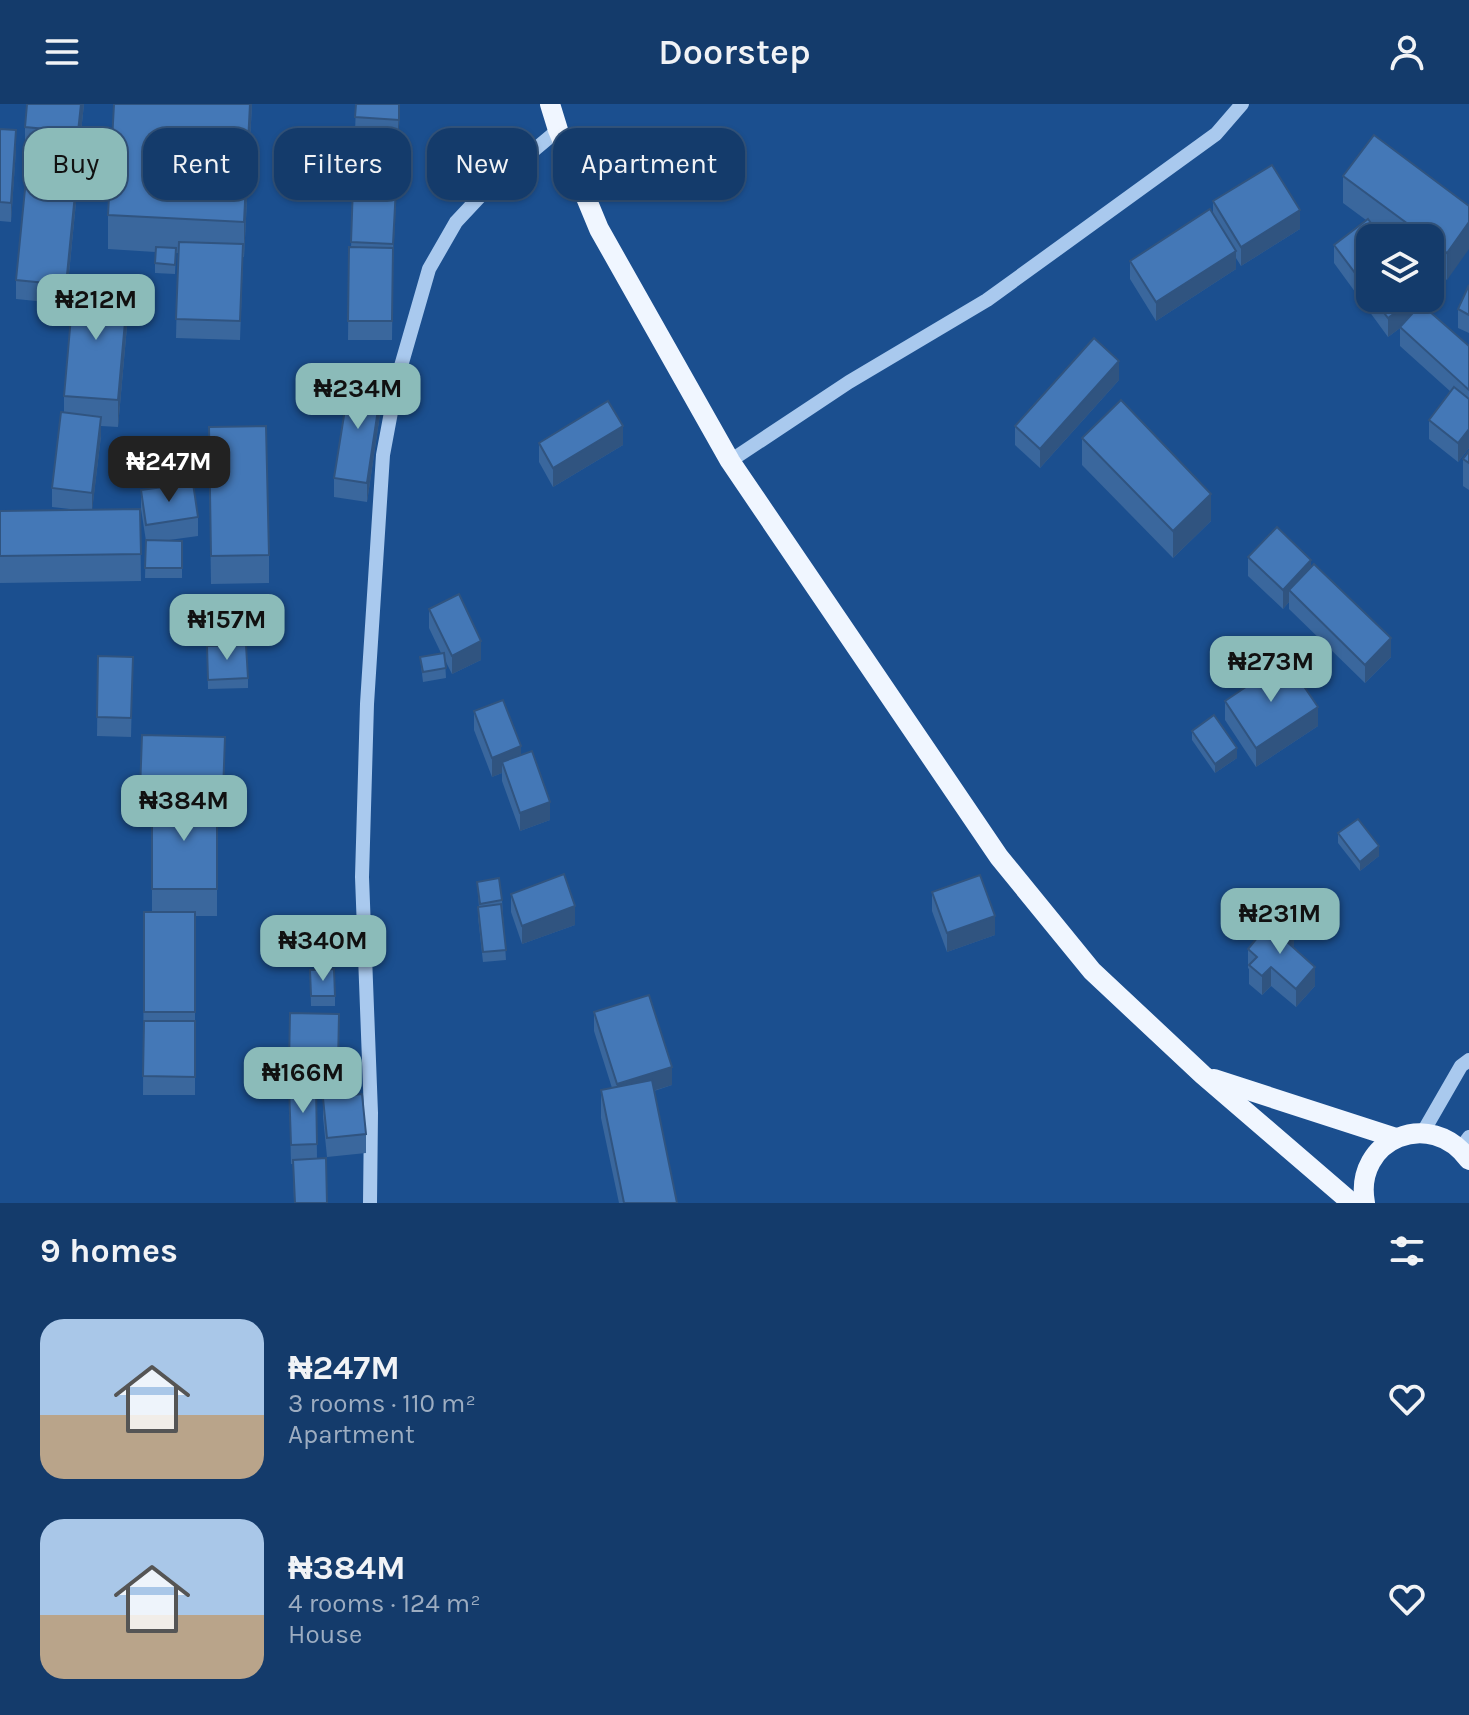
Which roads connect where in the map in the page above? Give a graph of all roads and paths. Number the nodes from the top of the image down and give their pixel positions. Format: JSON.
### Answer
{"nodes":[{"id":1,"x":550,"y":104,"type":"edge"},
{"id":2,"x":1242,"y":104,"type":"edge"},
{"id":3,"x":557,"y":128,"type":"edge"},
{"id":4,"x":553,"y":134,"type":"edge"},
{"id":5,"x":587,"y":200,"type":"edge"},
{"id":6,"x":730,"y":461,"type":"junction"},
{"id":7,"x":1469,"y":1060,"type":"edge"},
{"id":8,"x":1203,"y":1075,"type":"junction"},
{"id":9,"x":1423,"y":1132,"type":"junction"},
{"id":10,"x":1396,"y":1138,"type":"junction"},
{"id":11,"x":1466,"y":1148,"type":"edge"},
{"id":12,"x":370,"y":1203,"type":"edge"},
{"id":13,"x":1352,"y":1203,"type":"edge"},
{"id":14,"x":1365,"y":1203,"type":"edge"}],
"edges":[{"from":1,"to":3,"type":"main road"},
{"from":2,"to":6,"type":"street"},
{"from":4,"to":12,"type":"street"},
{"from":5,"to":6,"type":"main road"},
{"from":6,"to":8,"type":"main road"},
{"from":7,"to":9,"type":"street"},
{"from":8,"to":10,"type":"main road"},
{"from":8,"to":13,"type":"main road"},
{"from":9,"to":10,"type":"main road"},
{"from":9,"to":11,"type":"main road"},
{"from":10,"to":14,"type":"main road"}]}
